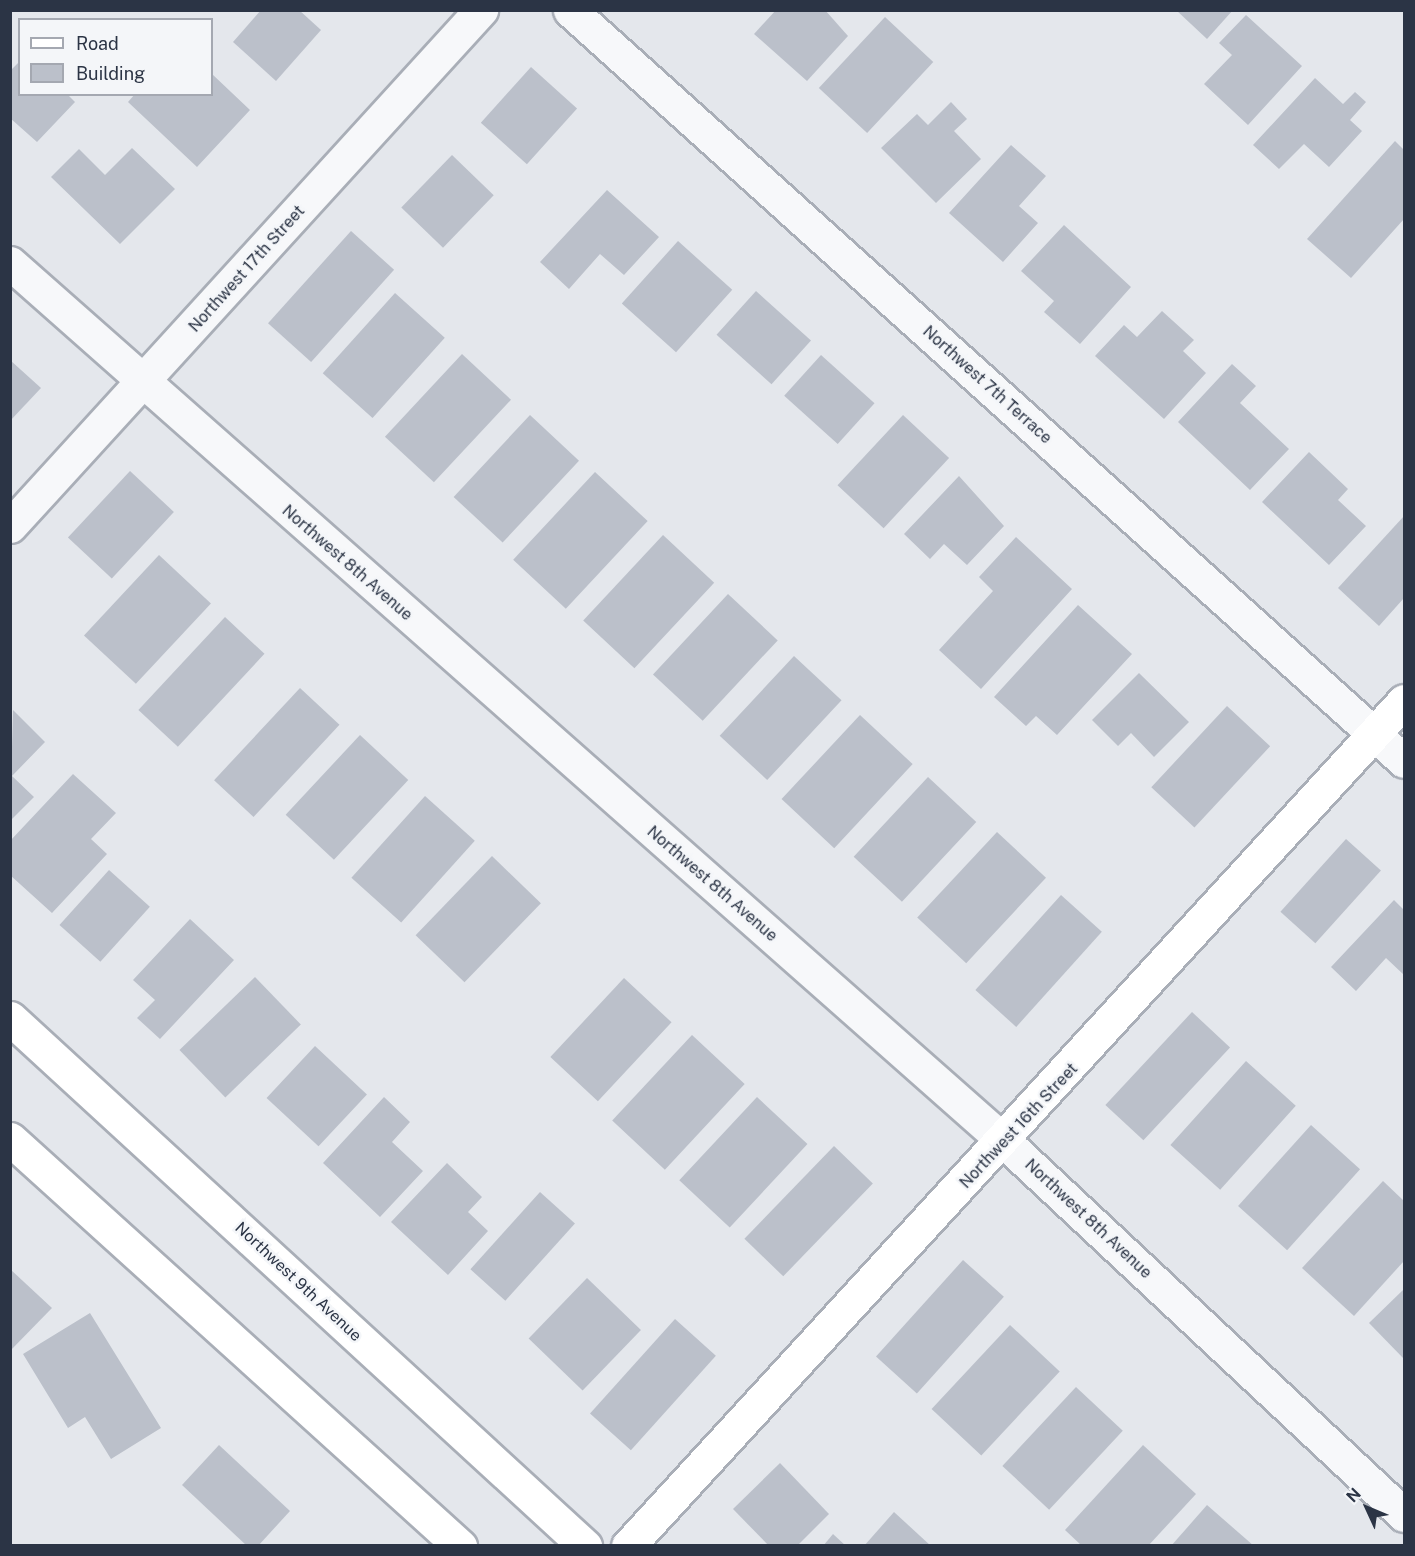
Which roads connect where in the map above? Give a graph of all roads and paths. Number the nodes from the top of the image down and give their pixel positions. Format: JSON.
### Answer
{"nodes":[{"id":1,"x":481,"y":10,"type":"edge"},
{"id":2,"x":570,"y":10,"type":"edge"},
{"id":3,"x":10,"y":262,"type":"edge"},
{"id":4,"x":143,"y":384,"type":"junction"},
{"id":5,"x":10,"y":526,"type":"edge"},
{"id":6,"x":1404,"y":702,"type":"edge"},
{"id":7,"x":1375,"y":734,"type":"junction"},
{"id":8,"x":1404,"y":761,"type":"edge"},
{"id":9,"x":10,"y":1018,"type":"edge"},
{"id":10,"x":10,"y":1139,"type":"edge"},
{"id":11,"x":1005,"y":1142,"type":"junction"},
{"id":12,"x":1404,"y":1515,"type":"edge"},
{"id":13,"x":460,"y":1545,"type":"edge"},
{"id":14,"x":585,"y":1545,"type":"edge"},
{"id":15,"x":628,"y":1545,"type":"edge"}],
"edges":[{"from":1,"to":4,"type":"street","name":"Northwest 17th Street"},
{"from":2,"to":7,"type":"street","name":"Northwest 7th Terrace"},
{"from":3,"to":4,"type":"street","name":"Northwest 8th Avenue"},
{"from":4,"to":5,"type":"street","name":"Northwest 17th Street"},
{"from":4,"to":11,"type":"street","name":"Northwest 8th Avenue"},
{"from":6,"to":7,"type":"main road","name":"Northwest 16th Street"},
{"from":7,"to":8,"type":"street","name":"Northwest 7th Terrace"},
{"from":7,"to":11,"type":"main road","name":"Northwest 16th Street"},
{"from":9,"to":14,"type":"main road","name":"Northwest 9th Avenue"},
{"from":10,"to":13,"type":"main road"},
{"from":11,"to":12,"type":"street","name":"Northwest 8th Avenue"},
{"from":11,"to":15,"type":"main road","name":"Northwest 16th Street"}]}
